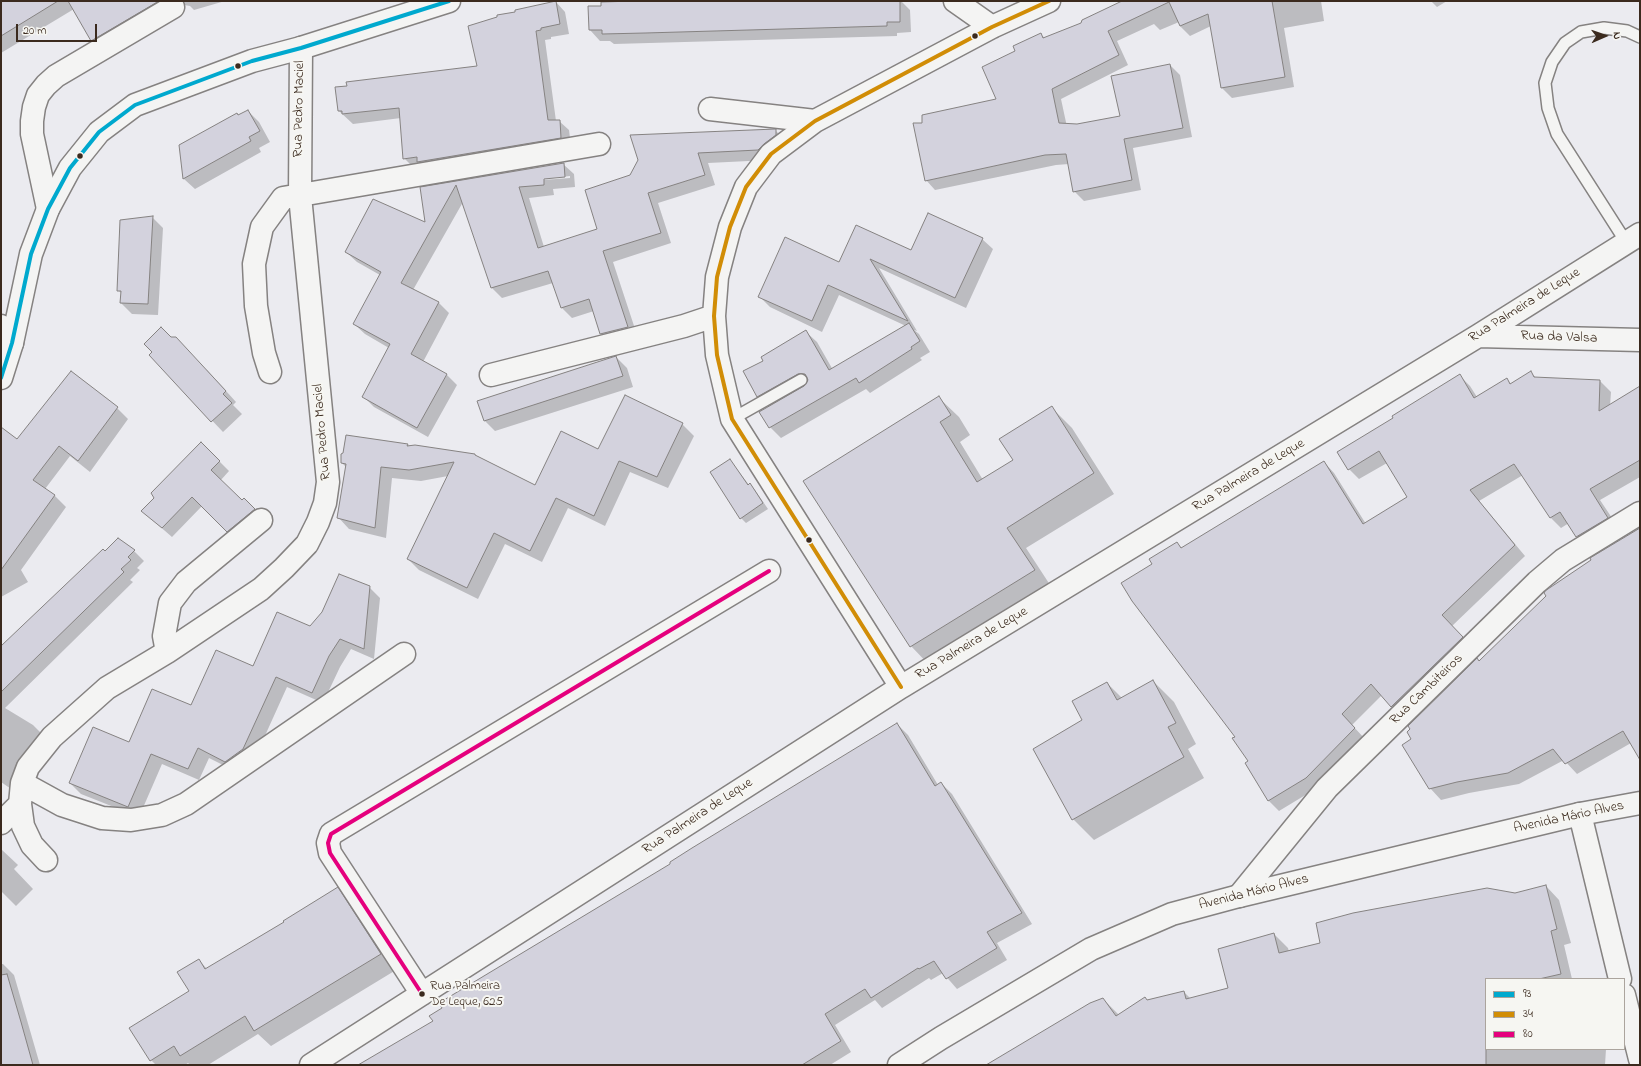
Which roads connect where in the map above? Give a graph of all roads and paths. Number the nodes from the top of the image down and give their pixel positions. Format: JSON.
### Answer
{"nodes":[{"id":1,"x":449,"y":1,"type":"edge"},
{"id":2,"x":955,"y":1,"type":"edge"},
{"id":3,"x":1049,"y":1,"type":"edge"},
{"id":4,"x":172,"y":7,"type":"dead end"},
{"id":5,"x":992,"y":27,"type":"junction"},
{"id":6,"x":1640,"y":37,"type":"edge"},
{"id":7,"x":301,"y":48,"type":"junction"},
{"id":8,"x":710,"y":110,"type":"dead end"},
{"id":9,"x":815,"y":121,"type":"junction"},
{"id":10,"x":599,"y":144,"type":"dead end"},
{"id":11,"x":300,"y":196,"type":"junction"},
{"id":12,"x":48,"y":209,"type":"junction"},
{"id":13,"x":1633,"y":238,"type":"edge"},
{"id":14,"x":714,"y":316,"type":"junction"},
{"id":15,"x":7,"y":334,"type":"edge"},
{"id":16,"x":1478,"y":336,"type":"junction"},
{"id":17,"x":1640,"y":340,"type":"edge"},
{"id":18,"x":270,"y":372,"type":"dead end"},
{"id":19,"x":491,"y":375,"type":"dead end"},
{"id":20,"x":1,"y":378,"type":"edge"},
{"id":21,"x":801,"y":380,"type":"dead end"},
{"id":22,"x":732,"y":419,"type":"junction"},
{"id":23,"x":1640,"y":513,"type":"edge"},
{"id":24,"x":261,"y":520,"type":"dead end"},
{"id":25,"x":768,"y":571,"type":"dead end"},
{"id":26,"x":167,"y":652,"type":"junction"},
{"id":27,"x":404,"y":654,"type":"dead end"},
{"id":28,"x":901,"y":687,"type":"junction"},
{"id":29,"x":21,"y":794,"type":"junction"},
{"id":30,"x":1640,"y":803,"type":"edge"},
{"id":31,"x":1580,"y":814,"type":"junction"},
{"id":32,"x":1,"y":823,"type":"edge"},
{"id":33,"x":46,"y":860,"type":"dead end"},
{"id":34,"x":1239,"y":896,"type":"junction"},
{"id":35,"x":1620,"y":978,"type":"edge"},
{"id":36,"x":422,"y":994,"type":"junction"},
{"id":37,"x":1625,"y":999,"type":"edge"},
{"id":38,"x":1640,"y":1059,"type":"edge"},
{"id":39,"x":311,"y":1065,"type":"edge"},
{"id":40,"x":899,"y":1065,"type":"edge"}],
"edges":[{"from":1,"to":7,"type":"street"},
{"from":2,"to":5,"type":"street"},
{"from":3,"to":5,"type":"street"},
{"from":4,"to":12,"type":"street"},
{"from":5,"to":9,"type":"street"},
{"from":6,"to":13,"type":"lane"},
{"from":7,"to":11,"type":"street","name":"Rua Pedro Maciel"},
{"from":7,"to":12,"type":"street"},
{"from":8,"to":9,"type":"street"},
{"from":9,"to":14,"type":"street"},
{"from":10,"to":11,"type":"street"},
{"from":11,"to":18,"type":"street"},
{"from":11,"to":26,"type":"street","name":"Rua Pedro Maciel"},
{"from":12,"to":15,"type":"street"},
{"from":13,"to":16,"type":"street","name":"Rua Palmeira de Leque"},
{"from":14,"to":19,"type":"street"},
{"from":14,"to":22,"type":"street"},
{"from":15,"to":20,"type":"street"},
{"from":16,"to":17,"type":"street","name":"Rua da Valsa"},
{"from":16,"to":28,"type":"street","name":"Rua Palmeira de Leque"},
{"from":21,"to":22,"type":"lane"},
{"from":22,"to":28,"type":"street"},
{"from":23,"to":34,"type":"street","name":"Rua Cambiteiros"},
{"from":24,"to":26,"type":"street"},
{"from":25,"to":36,"type":"street"},
{"from":26,"to":29,"type":"street","name":"Rua Pedro Maciel"},
{"from":27,"to":29,"type":"street"},
{"from":28,"to":36,"type":"street","name":"Rua Palmeira de Leque"},
{"from":29,"to":32,"type":"street"},
{"from":29,"to":33,"type":"street"},
{"from":30,"to":31,"type":"street","name":"Avenida Mário Alves"},
{"from":31,"to":34,"type":"street","name":"Avenida Mário Alves"},
{"from":31,"to":35,"type":"street"},
{"from":34,"to":40,"type":"street","name":"Avenida Mário Alves"},
{"from":36,"to":39,"type":"street","name":"Rua Palmeira de Leque"},
{"from":37,"to":38,"type":"street"}]}
